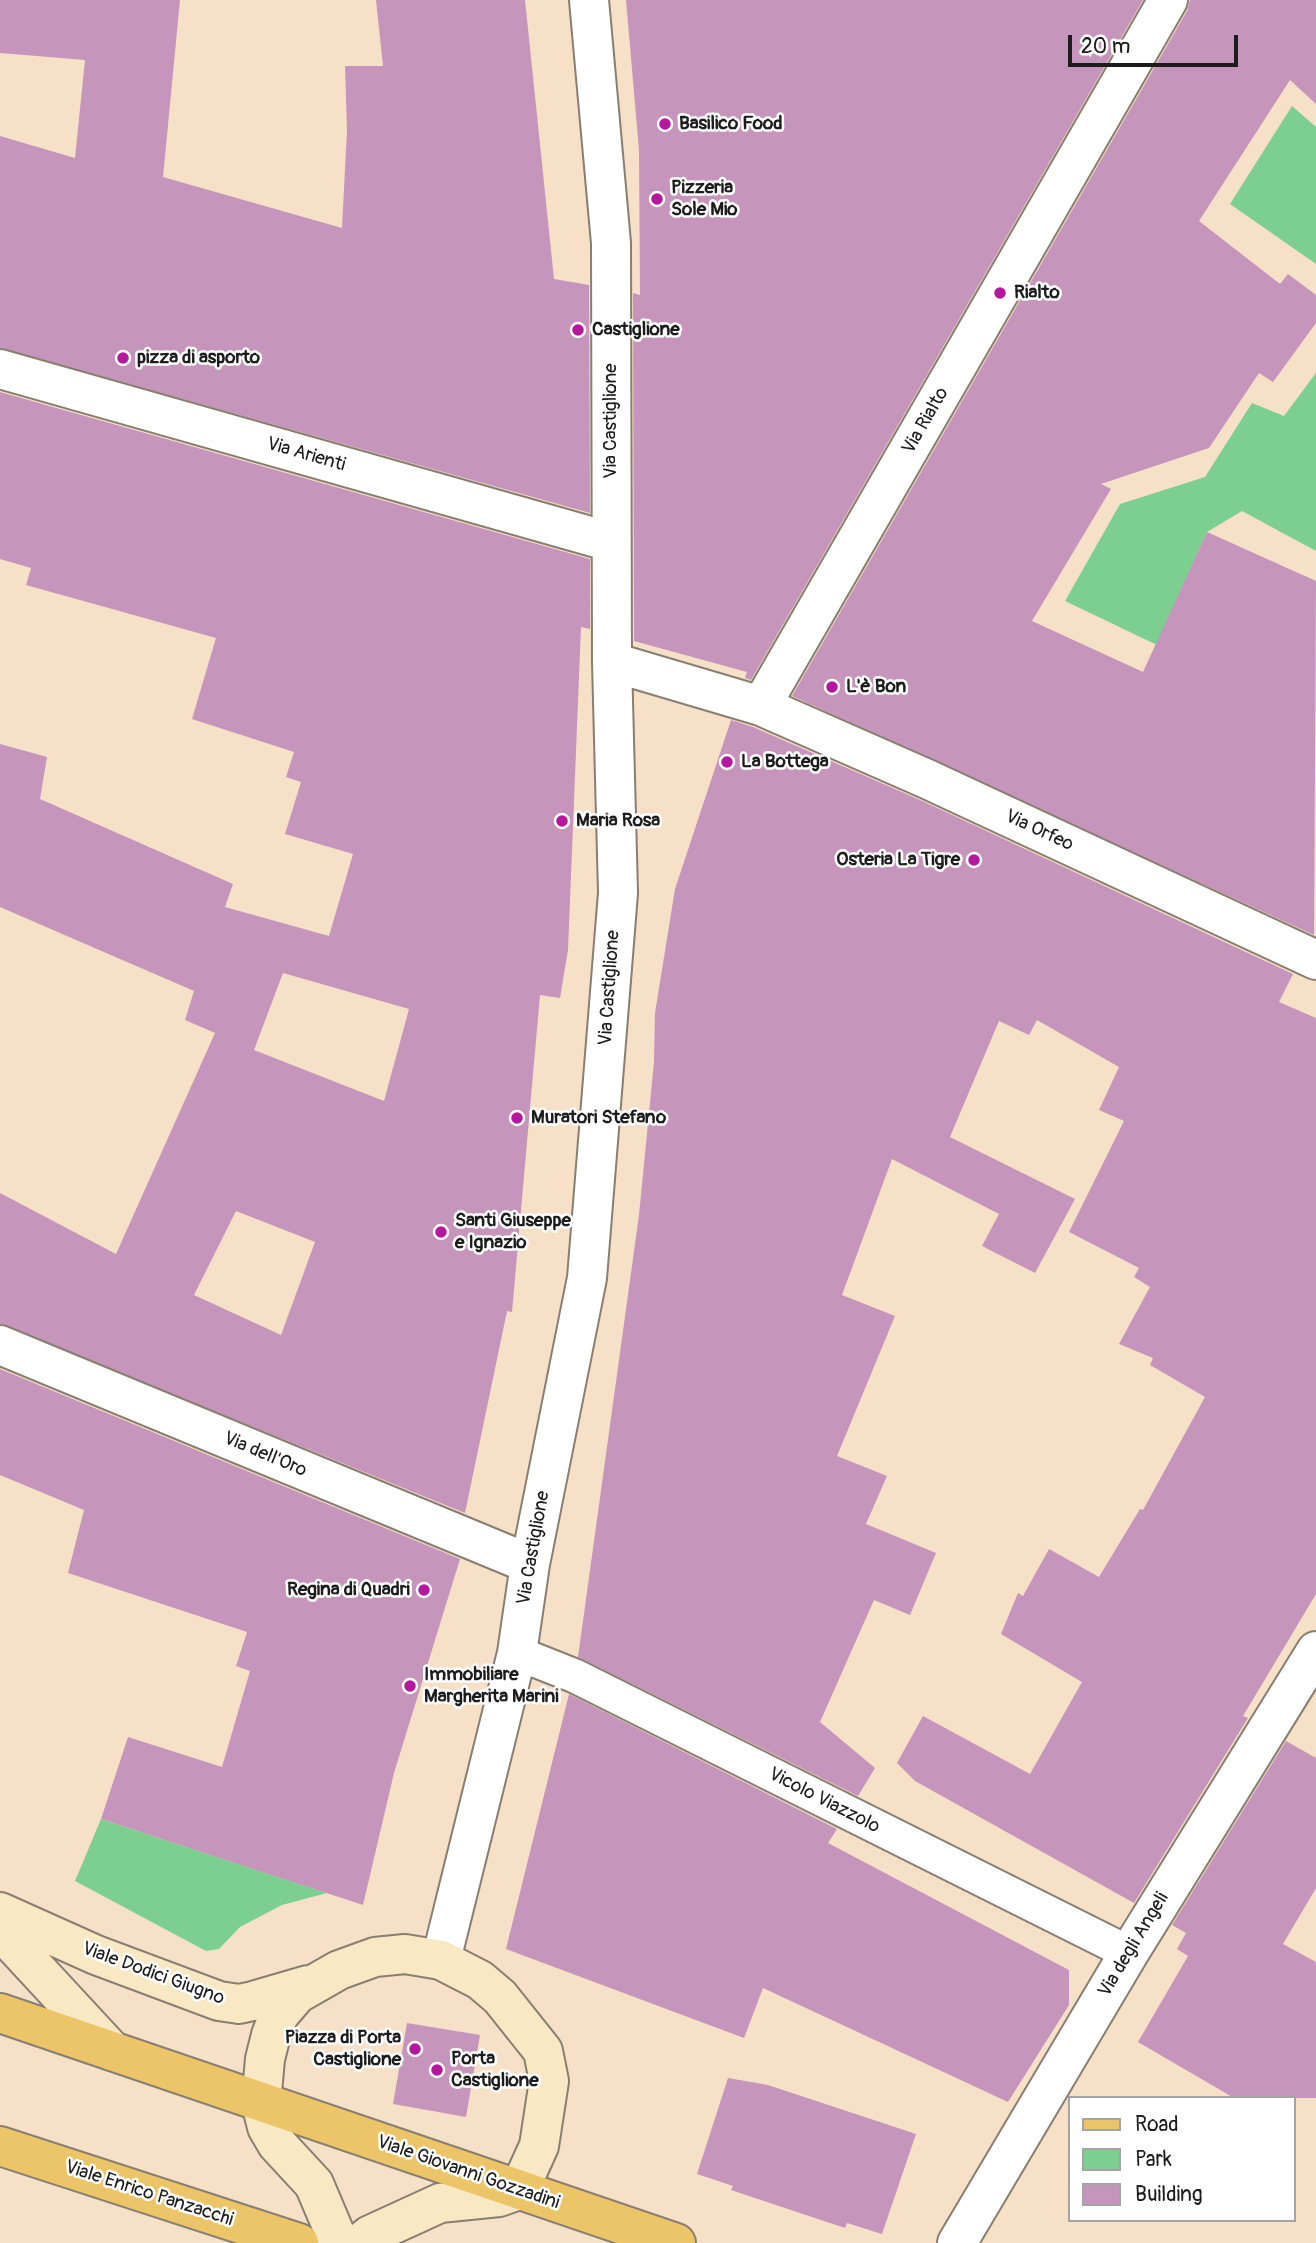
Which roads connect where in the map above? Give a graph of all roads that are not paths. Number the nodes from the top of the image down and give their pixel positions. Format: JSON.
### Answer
{"nodes":[{"id":1,"x":589,"y":0,"type":"edge"},
{"id":2,"x":1168,"y":0,"type":"edge"},
{"id":3,"x":0,"y":369,"type":"edge"},
{"id":4,"x":611,"y":542,"type":"junction"},
{"id":5,"x":612,"y":662,"type":"junction"},
{"id":6,"x":761,"y":706,"type":"junction"},
{"id":7,"x":1316,"y":960,"type":"edge"},
{"id":8,"x":0,"y":1345,"type":"edge"},
{"id":9,"x":530,"y":1564,"type":"junction"},
{"id":10,"x":1316,"y":1651,"type":"edge"},
{"id":11,"x":517,"y":1653,"type":"junction"},
{"id":12,"x":0,"y":1912,"type":"edge"},
{"id":13,"x":0,"y":1930,"type":"edge"},
{"id":14,"x":1129,"y":1953,"type":"junction"},
{"id":15,"x":441,"y":1960,"type":"junction"},
{"id":16,"x":310,"y":1985,"type":"junction"},
{"id":17,"x":0,"y":2013,"type":"edge"},
{"id":18,"x":112,"y":2051,"type":"junction"},
{"id":19,"x":261,"y":2103,"type":"junction"},
{"id":20,"x":0,"y":2146,"type":"edge"},
{"id":21,"x":519,"y":2190,"type":"junction"},
{"id":22,"x":299,"y":2243,"type":"edge"},
{"id":23,"x":339,"y":2243,"type":"edge"},
{"id":24,"x":360,"y":2243,"type":"edge"},
{"id":25,"x":676,"y":2243,"type":"edge"},
{"id":26,"x":957,"y":2243,"type":"edge"}],
"edges":[{"from":1,"to":4,"type":"street","name":"Via Castiglione"},
{"from":2,"to":6,"type":"street","name":"Via Rialto"},
{"from":3,"to":4,"type":"street","name":"Via Arienti"},
{"from":4,"to":5,"type":"street","name":"Via Castiglione"},
{"from":5,"to":6,"type":"street"},
{"from":5,"to":9,"type":"street","name":"Via Castiglione"},
{"from":6,"to":7,"type":"street","name":"Via Orfeo"},
{"from":8,"to":9,"type":"street","name":"Via dell'Oro"},
{"from":9,"to":11,"type":"street","name":"Via Castiglione"},
{"from":10,"to":14,"type":"street","name":"Via degli Angeli"},
{"from":11,"to":14,"type":"lane","name":"Vicolo Viazzolo"},
{"from":11,"to":15,"type":"street","name":"Via Castiglione"},
{"from":12,"to":16,"type":"street","name":"Viale Dodici Giugno"},
{"from":13,"to":18,"type":"street"},
{"from":14,"to":26,"type":"street","name":"Via degli Angeli"},
{"from":15,"to":16,"type":"street"},
{"from":15,"to":21,"type":"street"},
{"from":16,"to":19,"type":"street"},
{"from":17,"to":18,"type":"main road"},
{"from":18,"to":19,"type":"main road"},
{"from":19,"to":21,"type":"main road","name":"Viale Giovanni Gozzadini"},
{"from":19,"to":23,"type":"street"},
{"from":20,"to":22,"type":"main road","name":"Viale Enrico Panzacchi"},
{"from":21,"to":24,"type":"street"},
{"from":21,"to":25,"type":"main road","name":"Viale Giovanni Gozzadini"}]}
